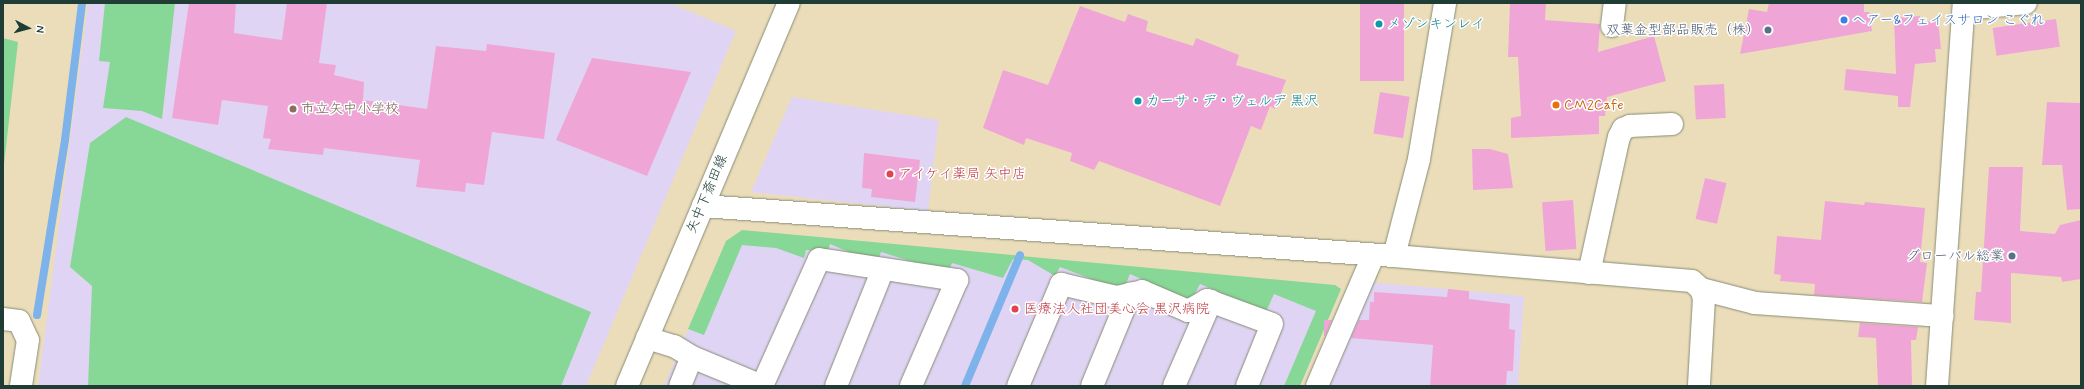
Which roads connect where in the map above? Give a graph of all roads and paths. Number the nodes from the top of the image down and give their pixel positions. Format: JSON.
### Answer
{"nodes":[{"id":1,"x":789,"y":3,"type":"edge"},
{"id":2,"x":1445,"y":3,"type":"edge"},
{"id":3,"x":1615,"y":3,"type":"edge"},
{"id":4,"x":2026,"y":3,"type":"edge"},
{"id":5,"x":1965,"y":6,"type":"edge"},
{"id":6,"x":1612,"y":26,"type":"dead end"},
{"id":7,"x":1672,"y":124,"type":"dead end"},
{"id":8,"x":703,"y":206,"type":"junction"},
{"id":9,"x":1383,"y":256,"type":"junction"},
{"id":10,"x":883,"y":269,"type":"junction"},
{"id":11,"x":1589,"y":273,"type":"junction"},
{"id":12,"x":1701,"y":289,"type":"junction"},
{"id":13,"x":1130,"y":294,"type":"junction"},
{"id":14,"x":1211,"y":301,"type":"junction"},
{"id":15,"x":1943,"y":316,"type":"junction"},
{"id":16,"x":3,"y":319,"type":"edge"},
{"id":17,"x":647,"y":338,"type":"junction"},
{"id":18,"x":692,"y":357,"type":"junction"},
{"id":19,"x":739,"y":382,"type":"edge"},
{"id":20,"x":21,"y":386,"type":"edge"},
{"id":21,"x":627,"y":386,"type":"edge"},
{"id":22,"x":680,"y":386,"type":"edge"},
{"id":23,"x":762,"y":386,"type":"edge"},
{"id":24,"x":836,"y":386,"type":"edge"},
{"id":25,"x":911,"y":386,"type":"edge"},
{"id":26,"x":1018,"y":386,"type":"edge"},
{"id":27,"x":1092,"y":386,"type":"edge"},
{"id":28,"x":1174,"y":386,"type":"edge"},
{"id":29,"x":1247,"y":386,"type":"edge"},
{"id":30,"x":1317,"y":386,"type":"edge"},
{"id":31,"x":1699,"y":386,"type":"edge"},
{"id":32,"x":1938,"y":386,"type":"edge"}],
"edges":[{"from":1,"to":8,"type":"street","name":"矢中下斎田線"},
{"from":2,"to":9,"type":"street"},
{"from":3,"to":6,"type":"street"},
{"from":4,"to":5,"type":"street"},
{"from":5,"to":15,"type":"street"},
{"from":7,"to":11,"type":"street"},
{"from":8,"to":9,"type":"street"},
{"from":8,"to":17,"type":"street","name":"矢中下斎田線"},
{"from":9,"to":11,"type":"street"},
{"from":9,"to":30,"type":"street"},
{"from":10,"to":23,"type":"street"},
{"from":10,"to":24,"type":"street"},
{"from":10,"to":25,"type":"street"},
{"from":11,"to":12,"type":"street"},
{"from":12,"to":15,"type":"street"},
{"from":12,"to":31,"type":"street"},
{"from":13,"to":14,"type":"street"},
{"from":13,"to":26,"type":"street"},
{"from":13,"to":27,"type":"street"},
{"from":14,"to":28,"type":"street"},
{"from":14,"to":29,"type":"street"},
{"from":15,"to":32,"type":"street"},
{"from":16,"to":20,"type":"street"},
{"from":17,"to":18,"type":"street"},
{"from":17,"to":21,"type":"street","name":"矢中下斎田線"},
{"from":18,"to":19,"type":"street"},
{"from":18,"to":22,"type":"street"},
{"from":19,"to":23,"type":"street"}]}
